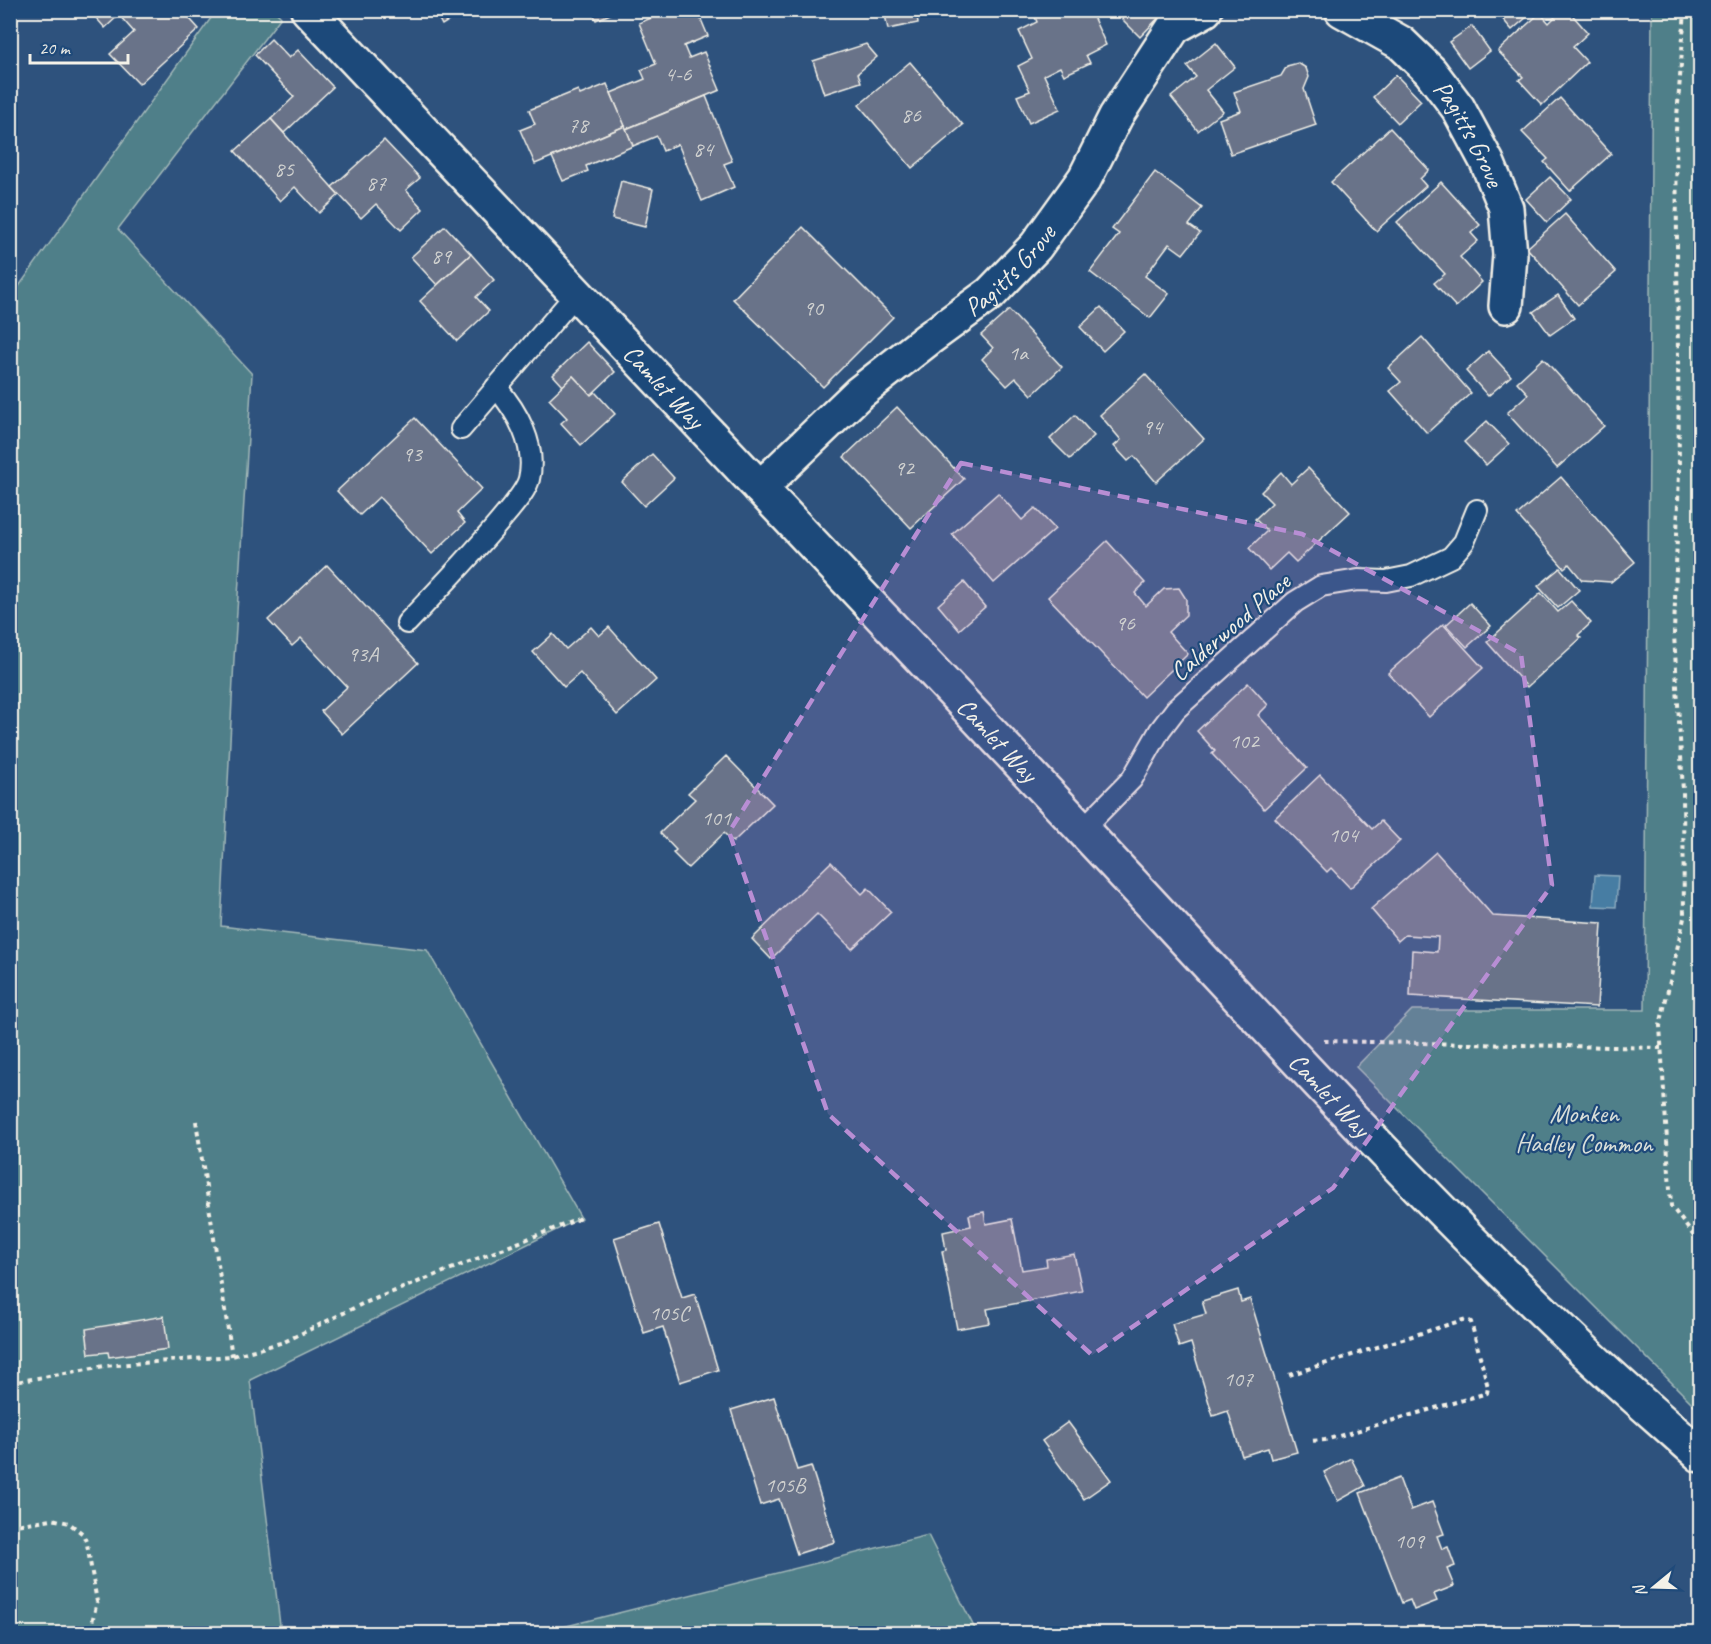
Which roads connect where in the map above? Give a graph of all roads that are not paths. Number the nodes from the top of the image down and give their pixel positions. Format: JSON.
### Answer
{"nodes":[{"id":1,"x":308,"y":10,"type":"edge"},
{"id":2,"x":1206,"y":10,"type":"edge"},
{"id":3,"x":1342,"y":10,"type":"edge"},
{"id":4,"x":576,"y":294,"type":"junction"},
{"id":5,"x":1506,"y":306,"type":"dead end"},
{"id":6,"x":496,"y":387,"type":"junction"},
{"id":7,"x":461,"y":429,"type":"dead end"},
{"id":8,"x":760,"y":488,"type":"junction"},
{"id":9,"x":1477,"y":510,"type":"dead end"},
{"id":10,"x":407,"y":623,"type":"dead end"},
{"id":11,"x":1082,"y":830,"type":"junction"},
{"id":12,"x":1701,"y":1455,"type":"edge"}],
"edges":[{"from":1,"to":4,"type":"street","name":"Camlet Way"},
{"from":2,"to":8,"type":"street","name":"Pagitts Grove"},
{"from":3,"to":5,"type":"street","name":"Pagitts Grove"},
{"from":4,"to":6,"type":"lane"},
{"from":4,"to":8,"type":"street","name":"Camlet Way"},
{"from":6,"to":7,"type":"lane"},
{"from":6,"to":10,"type":"lane"},
{"from":8,"to":11,"type":"street","name":"Camlet Way"},
{"from":9,"to":11,"type":"lane","name":"Calderwood Place"},
{"from":11,"to":12,"type":"street","name":"Camlet Way"}]}
